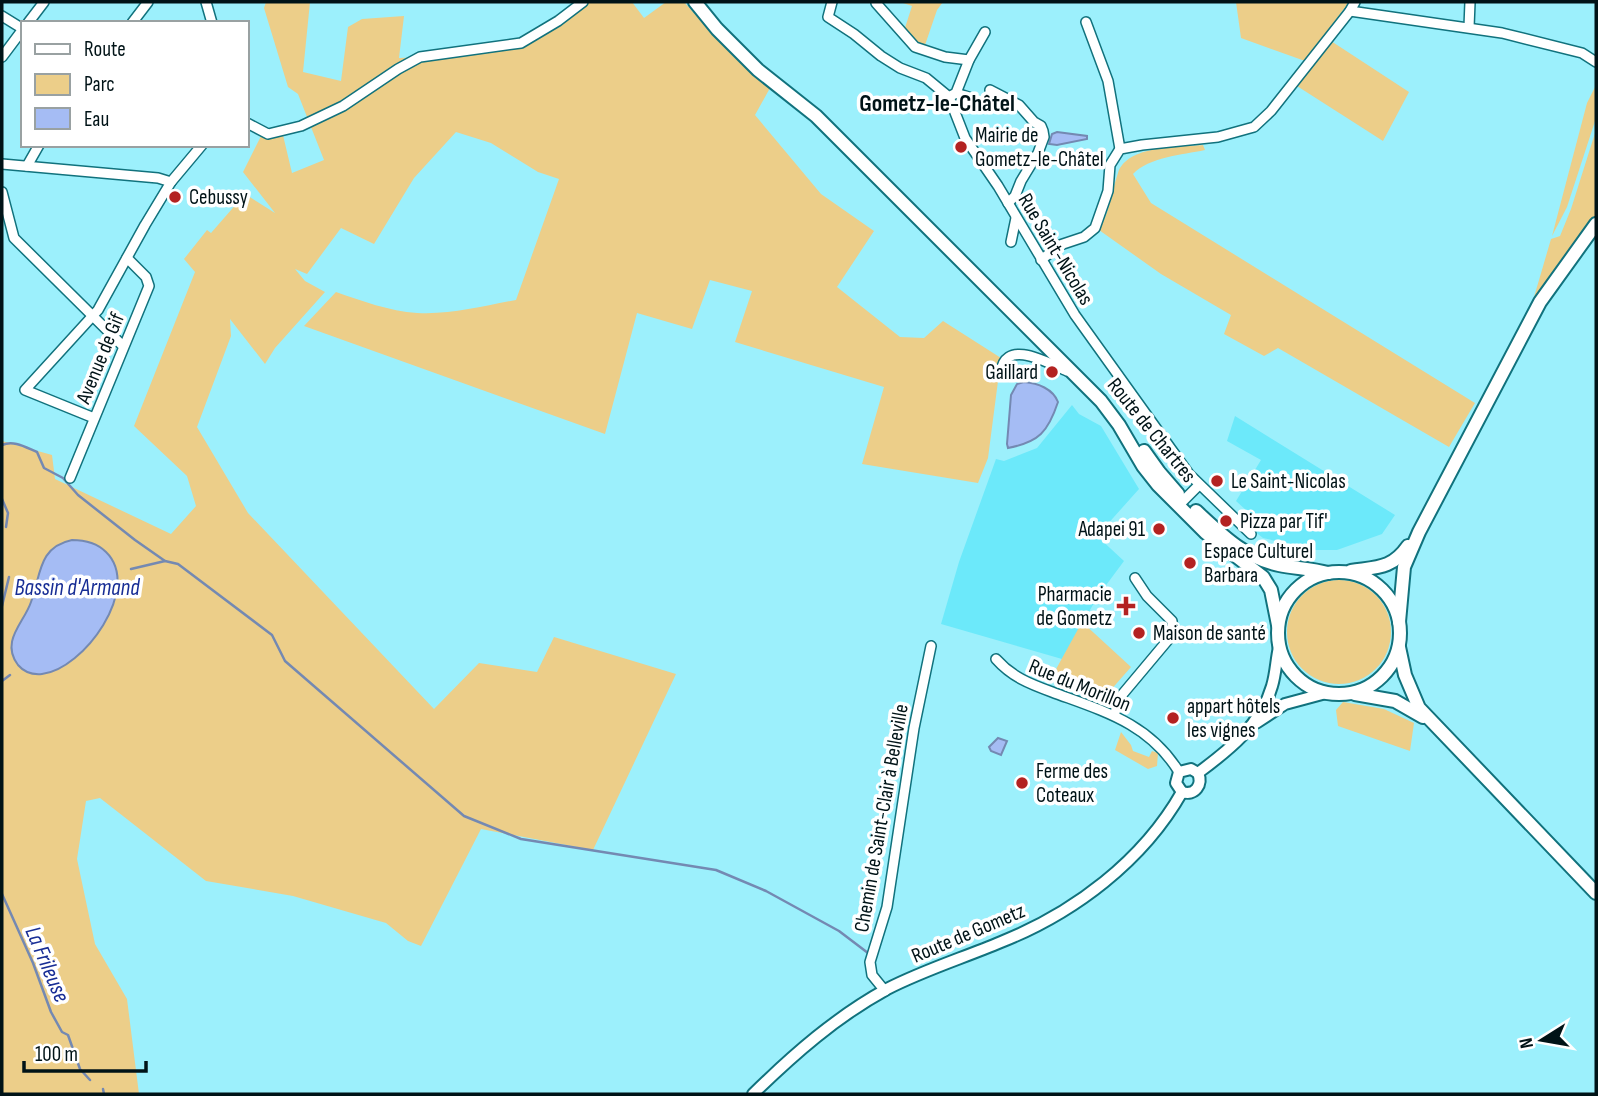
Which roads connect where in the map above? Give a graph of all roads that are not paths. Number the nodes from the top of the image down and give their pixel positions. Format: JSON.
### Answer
{"nodes":[{"id":1,"x":44,"y":2,"type":"edge"},
{"id":2,"x":148,"y":2,"type":"edge"},
{"id":3,"x":206,"y":2,"type":"edge"},
{"id":4,"x":583,"y":2,"type":"edge"},
{"id":5,"x":695,"y":2,"type":"edge"},
{"id":6,"x":832,"y":2,"type":"edge"},
{"id":7,"x":1355,"y":2,"type":"edge"},
{"id":8,"x":1470,"y":2,"type":"edge"},
{"id":9,"x":876,"y":3,"type":"edge"},
{"id":10,"x":1350,"y":12,"type":"junction"},
{"id":11,"x":2,"y":16,"type":"edge"},
{"id":12,"x":30,"y":21,"type":"edge"},
{"id":13,"x":134,"y":21,"type":"edge"},
{"id":14,"x":211,"y":21,"type":"edge"},
{"id":15,"x":1086,"y":22,"type":"dead end"},
{"id":16,"x":1469,"y":27,"type":"junction"},
{"id":17,"x":21,"y":28,"type":"edge"},
{"id":18,"x":21,"y":32,"type":"edge"},
{"id":19,"x":985,"y":32,"type":"dead end"},
{"id":20,"x":2,"y":57,"type":"edge"},
{"id":21,"x":968,"y":60,"type":"junction"},
{"id":22,"x":1596,"y":62,"type":"edge"},
{"id":23,"x":990,"y":90,"type":"dead end"},
{"id":24,"x":952,"y":95,"type":"junction"},
{"id":25,"x":971,"y":98,"type":"dead end"},
{"id":26,"x":248,"y":124,"type":"edge"},
{"id":27,"x":38,"y":147,"type":"edge"},
{"id":28,"x":200,"y":147,"type":"edge"},
{"id":29,"x":1119,"y":149,"type":"junction"},
{"id":30,"x":2,"y":164,"type":"edge"},
{"id":31,"x":27,"y":166,"type":"junction"},
{"id":32,"x":171,"y":182,"type":"junction"},
{"id":33,"x":2,"y":192,"type":"edge"},
{"id":34,"x":1008,"y":203,"type":"junction"},
{"id":35,"x":1016,"y":218,"type":"junction"},
{"id":36,"x":1596,"y":224,"type":"edge"},
{"id":37,"x":1011,"y":242,"type":"dead end"},
{"id":38,"x":127,"y":258,"type":"junction"},
{"id":39,"x":1041,"y":260,"type":"junction"},
{"id":40,"x":93,"y":317,"type":"junction"},
{"id":41,"x":124,"y":346,"type":"junction"},
{"id":42,"x":1072,"y":369,"type":"junction"},
{"id":43,"x":1001,"y":372,"type":"dead end"},
{"id":44,"x":94,"y":418,"type":"junction"},
{"id":45,"x":70,"y":478,"type":"dead end"},
{"id":46,"x":1199,"y":485,"type":"junction"},
{"id":47,"x":1182,"y":503,"type":"junction"},
{"id":48,"x":1419,"y":531,"type":"junction"},
{"id":49,"x":1251,"y":534,"type":"dead end"},
{"id":50,"x":1346,"y":572,"type":"junction"},
{"id":51,"x":1328,"y":573,"type":"junction"},
{"id":52,"x":1135,"y":578,"type":"dead end"},
{"id":53,"x":1399,"y":622,"type":"junction"},
{"id":54,"x":1278,"y":625,"type":"junction"},
{"id":55,"x":931,"y":646,"type":"dead end"},
{"id":56,"x":1399,"y":647,"type":"junction"},
{"id":57,"x":1279,"y":648,"type":"junction"},
{"id":58,"x":996,"y":659,"type":"dead end"},
{"id":59,"x":1326,"y":693,"type":"junction"},
{"id":60,"x":1351,"y":693,"type":"junction"},
{"id":61,"x":1114,"y":715,"type":"junction"},
{"id":62,"x":1432,"y":723,"type":"junction"},
{"id":63,"x":1251,"y":727,"type":"junction"},
{"id":64,"x":1179,"y":772,"type":"junction"},
{"id":65,"x":1198,"y":773,"type":"junction"},
{"id":66,"x":1182,"y":792,"type":"junction"},
{"id":67,"x":1596,"y":893,"type":"edge"},
{"id":68,"x":885,"y":991,"type":"junction"},
{"id":69,"x":753,"y":1094,"type":"edge"}],
"edges":[{"from":1,"to":12,"type":"street"},
{"from":2,"to":13,"type":"street"},
{"from":3,"to":14,"type":"street"},
{"from":4,"to":26,"type":"street"},
{"from":5,"to":42,"type":"main road","name":"Route de Chartres"},
{"from":6,"to":24,"type":"street"},
{"from":7,"to":10,"type":"street"},
{"from":8,"to":16,"type":"street"},
{"from":9,"to":21,"type":"street"},
{"from":10,"to":16,"type":"street"},
{"from":10,"to":29,"type":"street"},
{"from":11,"to":17,"type":"street"},
{"from":15,"to":29,"type":"street"},
{"from":16,"to":22,"type":"street"},
{"from":18,"to":20,"type":"street"},
{"from":19,"to":21,"type":"street"},
{"from":21,"to":24,"type":"street"},
{"from":23,"to":34,"type":"street"},
{"from":24,"to":25,"type":"street"},
{"from":24,"to":34,"type":"street","name":"Rue Saint-Nicolas"},
{"from":27,"to":31,"type":"street"},
{"from":28,"to":32,"type":"street"},
{"from":29,"to":39,"type":"street"},
{"from":30,"to":31,"type":"street"},
{"from":31,"to":32,"type":"street"},
{"from":32,"to":38,"type":"street"},
{"from":33,"to":40,"type":"street"},
{"from":34,"to":35,"type":"street","name":"Rue Saint-Nicolas"},
{"from":35,"to":37,"type":"street"},
{"from":35,"to":39,"type":"street","name":"Rue Saint-Nicolas"},
{"from":36,"to":48,"type":"main road"},
{"from":38,"to":40,"type":"street"},
{"from":38,"to":41,"type":"street","name":"Avenue de Gif"},
{"from":39,"to":46,"type":"street","name":"Rue Saint-Nicolas"},
{"from":40,"to":41,"type":"street"},
{"from":40,"to":44,"type":"street"},
{"from":41,"to":44,"type":"street","name":"Avenue de Gif"},
{"from":42,"to":43,"type":"street"},
{"from":42,"to":47,"type":"main road","name":"Route de Chartres"},
{"from":44,"to":45,"type":"street","name":"Avenue de Gif"},
{"from":46,"to":47,"type":"street"},
{"from":46,"to":49,"type":"street","name":"Rue Saint-Nicolas"},
{"from":47,"to":51,"type":"main road","name":"Route de Chartres"},
{"from":47,"to":54,"type":"main road","name":"Route de Chartres"},
{"from":48,"to":50,"type":"main road"},
{"from":48,"to":53,"type":"main road"},
{"from":50,"to":51,"type":"main road"},
{"from":50,"to":53,"type":"main road"},
{"from":51,"to":54,"type":"main road"},
{"from":52,"to":61,"type":"street"},
{"from":53,"to":56,"type":"main road"},
{"from":54,"to":57,"type":"main road"},
{"from":55,"to":68,"type":"street","name":"Chemin de Saint-Clair à Belleville"},
{"from":56,"to":60,"type":"main road"},
{"from":56,"to":62,"type":"main road"},
{"from":57,"to":59,"type":"main road"},
{"from":57,"to":63,"type":"street"},
{"from":58,"to":61,"type":"street","name":"Rue du Morillon"},
{"from":59,"to":60,"type":"main road"},
{"from":59,"to":63,"type":"street"},
{"from":60,"to":62,"type":"main road"},
{"from":61,"to":64,"type":"street","name":"Rue du Morillon"},
{"from":62,"to":67,"type":"main road"},
{"from":63,"to":65,"type":"street"},
{"from":64,"to":65,"type":"street"},
{"from":64,"to":66,"type":"street"},
{"from":65,"to":66,"type":"street"},
{"from":66,"to":68,"type":"street","name":"Route de Gometz"},
{"from":68,"to":69,"type":"street","name":"Route de Gometz"}]}
